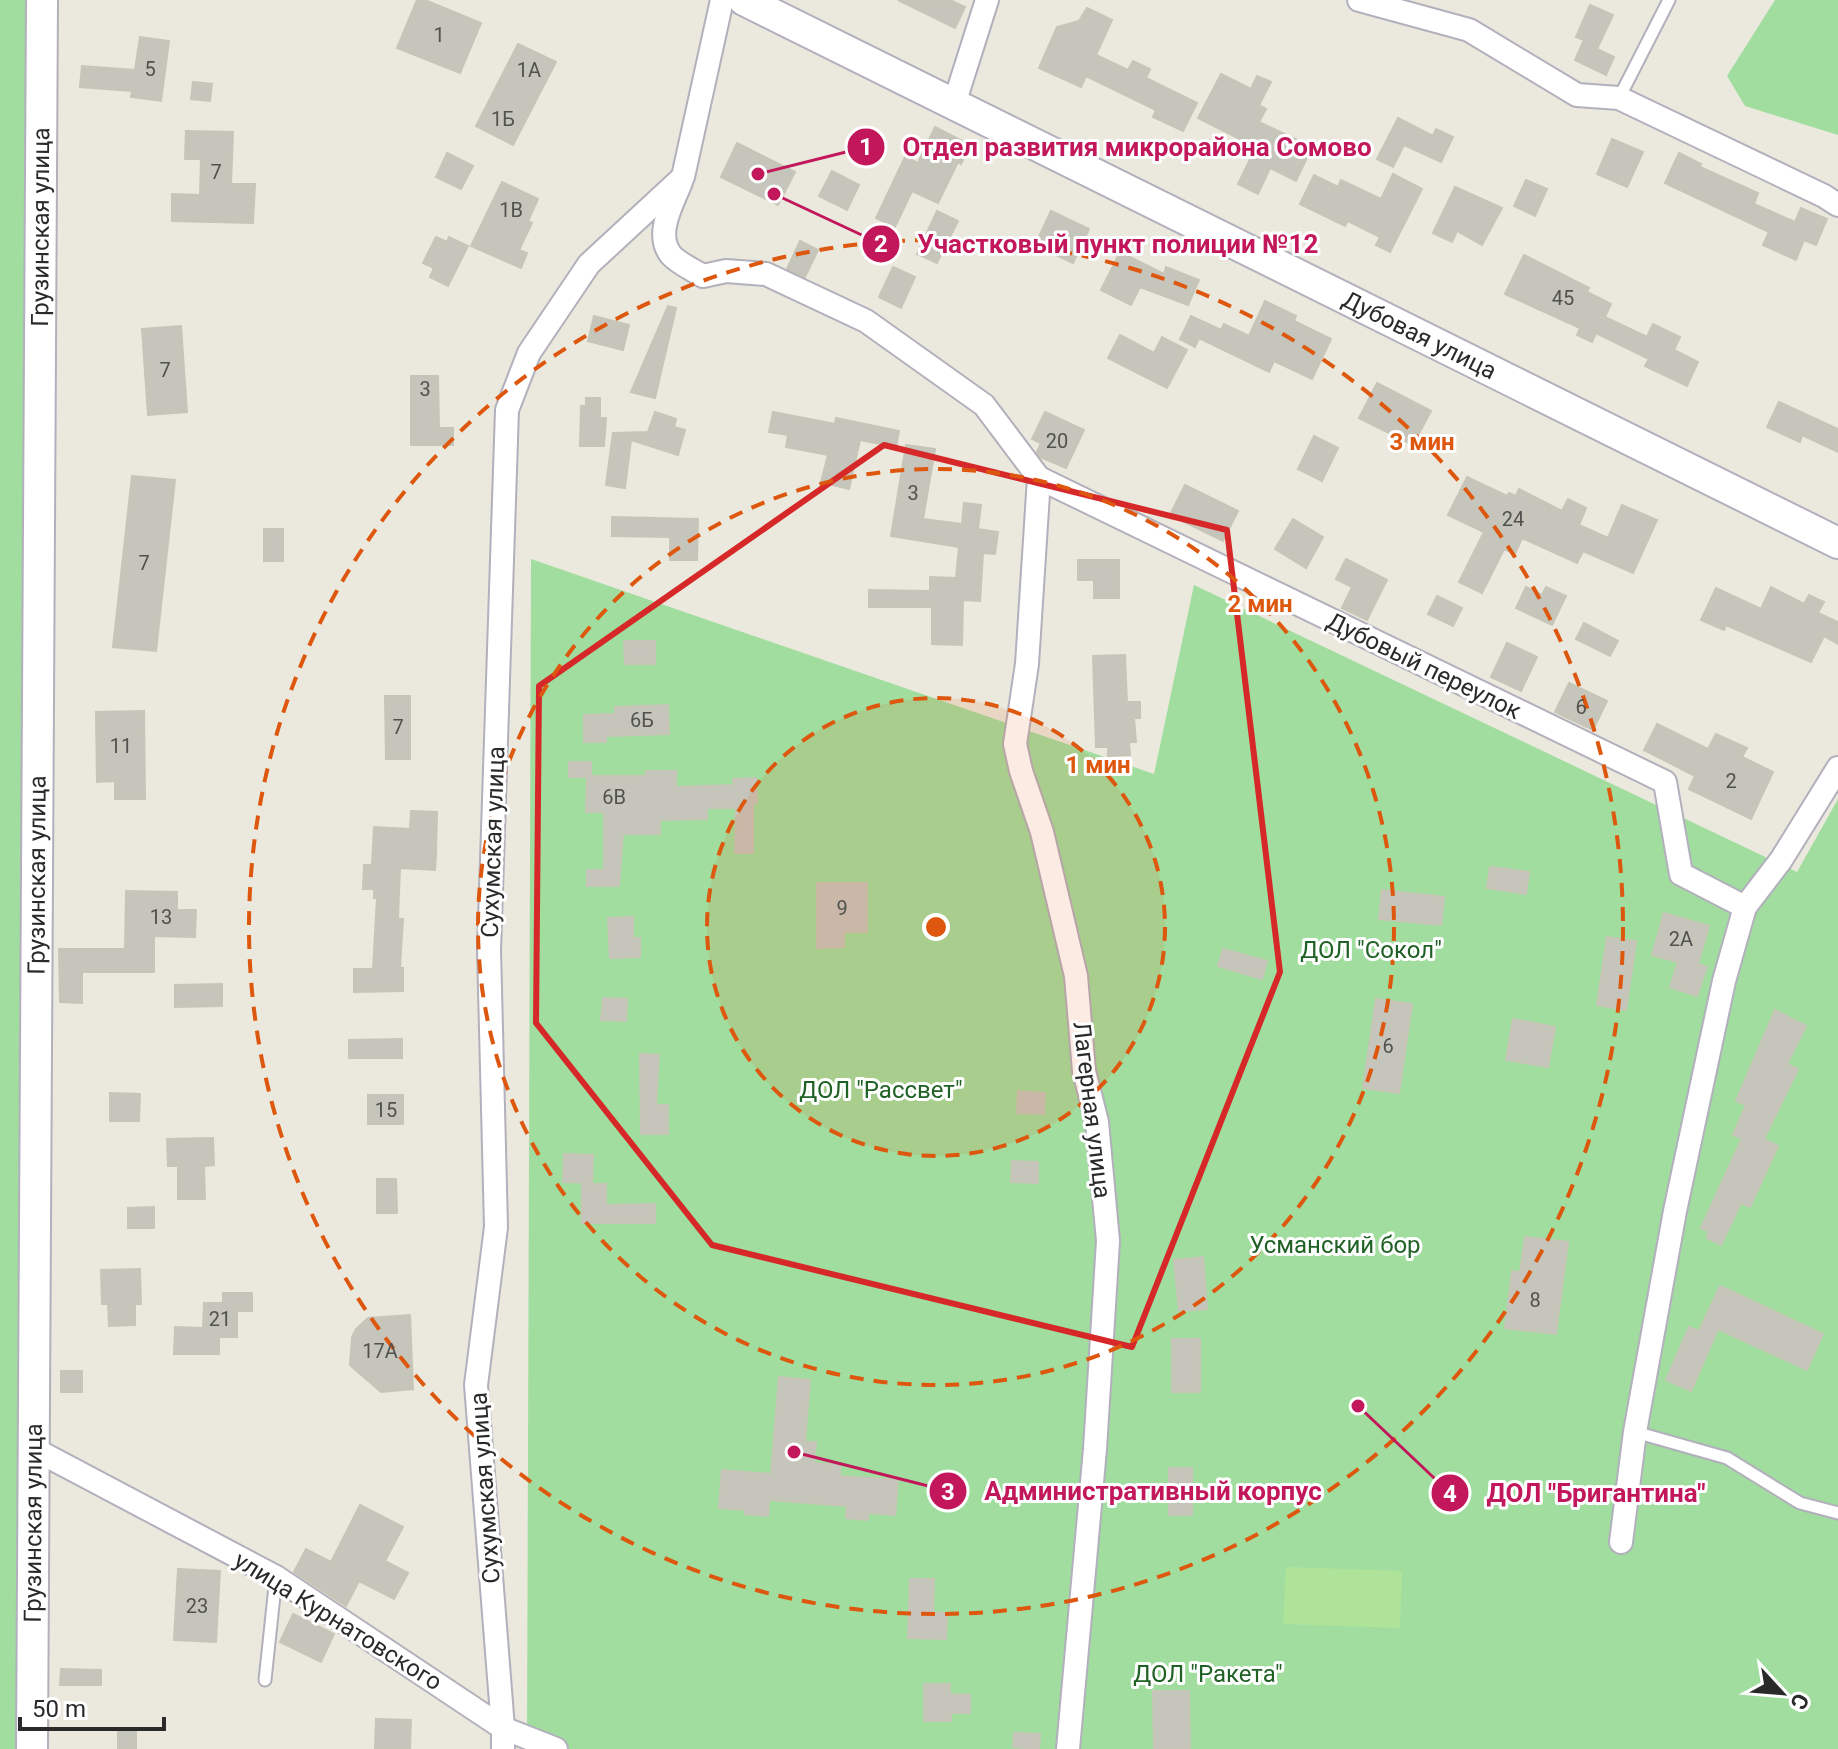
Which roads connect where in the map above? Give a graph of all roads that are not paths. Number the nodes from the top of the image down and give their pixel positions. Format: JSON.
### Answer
{"nodes":[{"id":1,"x":42,"y":0,"type":"edge"},
{"id":2,"x":722,"y":0,"type":"edge"},
{"id":3,"x":744,"y":0,"type":"edge"},
{"id":4,"x":987,"y":0,"type":"edge"},
{"id":5,"x":1359,"y":0,"type":"edge"},
{"id":6,"x":1669,"y":0,"type":"edge"},
{"id":7,"x":1619,"y":98,"type":"junction"},
{"id":8,"x":954,"y":104,"type":"junction"},
{"id":9,"x":683,"y":177,"type":"junction"},
{"id":10,"x":1838,"y":205,"type":"edge"},
{"id":11,"x":1039,"y":478,"type":"junction"},
{"id":12,"x":1838,"y":543,"type":"edge"},
{"id":13,"x":1838,"y":768,"type":"edge"},
{"id":14,"x":1745,"y":907,"type":"junction"},
{"id":15,"x":1635,"y":1432,"type":"junction"},
{"id":16,"x":34,"y":1449,"type":"junction"},
{"id":17,"x":1838,"y":1513,"type":"edge"},
{"id":18,"x":1621,"y":1542,"type":"dead end"},
{"id":19,"x":276,"y":1577,"type":"junction"},
{"id":20,"x":265,"y":1680,"type":"dead end"},
{"id":21,"x":503,"y":1738,"type":"edge"},
{"id":22,"x":32,"y":1749,"type":"edge"},
{"id":23,"x":556,"y":1749,"type":"edge"},
{"id":24,"x":1068,"y":1749,"type":"edge"}],
"edges":[{"from":1,"to":16,"type":"street","name":"Грузинская улица"},
{"from":2,"to":9,"type":"street"},
{"from":3,"to":8,"type":"street","name":"Дубовая улица"},
{"from":4,"to":8,"type":"street"},
{"from":5,"to":7,"type":"street"},
{"from":6,"to":7,"type":"lane"},
{"from":7,"to":10,"type":"street"},
{"from":8,"to":12,"type":"street","name":"Дубовая улица"},
{"from":9,"to":11,"type":"street","name":"Дубовый переулок"},
{"from":9,"to":21,"type":"street","name":"Сухумская улица"},
{"from":11,"to":14,"type":"street","name":"Дубовый переулок"},
{"from":11,"to":24,"type":"street","name":"Лагерная улица"},
{"from":13,"to":14,"type":"street"},
{"from":14,"to":15,"type":"street"},
{"from":15,"to":17,"type":"lane"},
{"from":15,"to":18,"type":"street"},
{"from":16,"to":19,"type":"street","name":"улица Курнатовского"},
{"from":16,"to":22,"type":"street","name":"Грузинская улица"},
{"from":19,"to":20,"type":"lane"},
{"from":19,"to":21,"type":"street","name":"улица Курнатовского"},
{"from":21,"to":23,"type":"street","name":"улица Курнатовского"}]}
